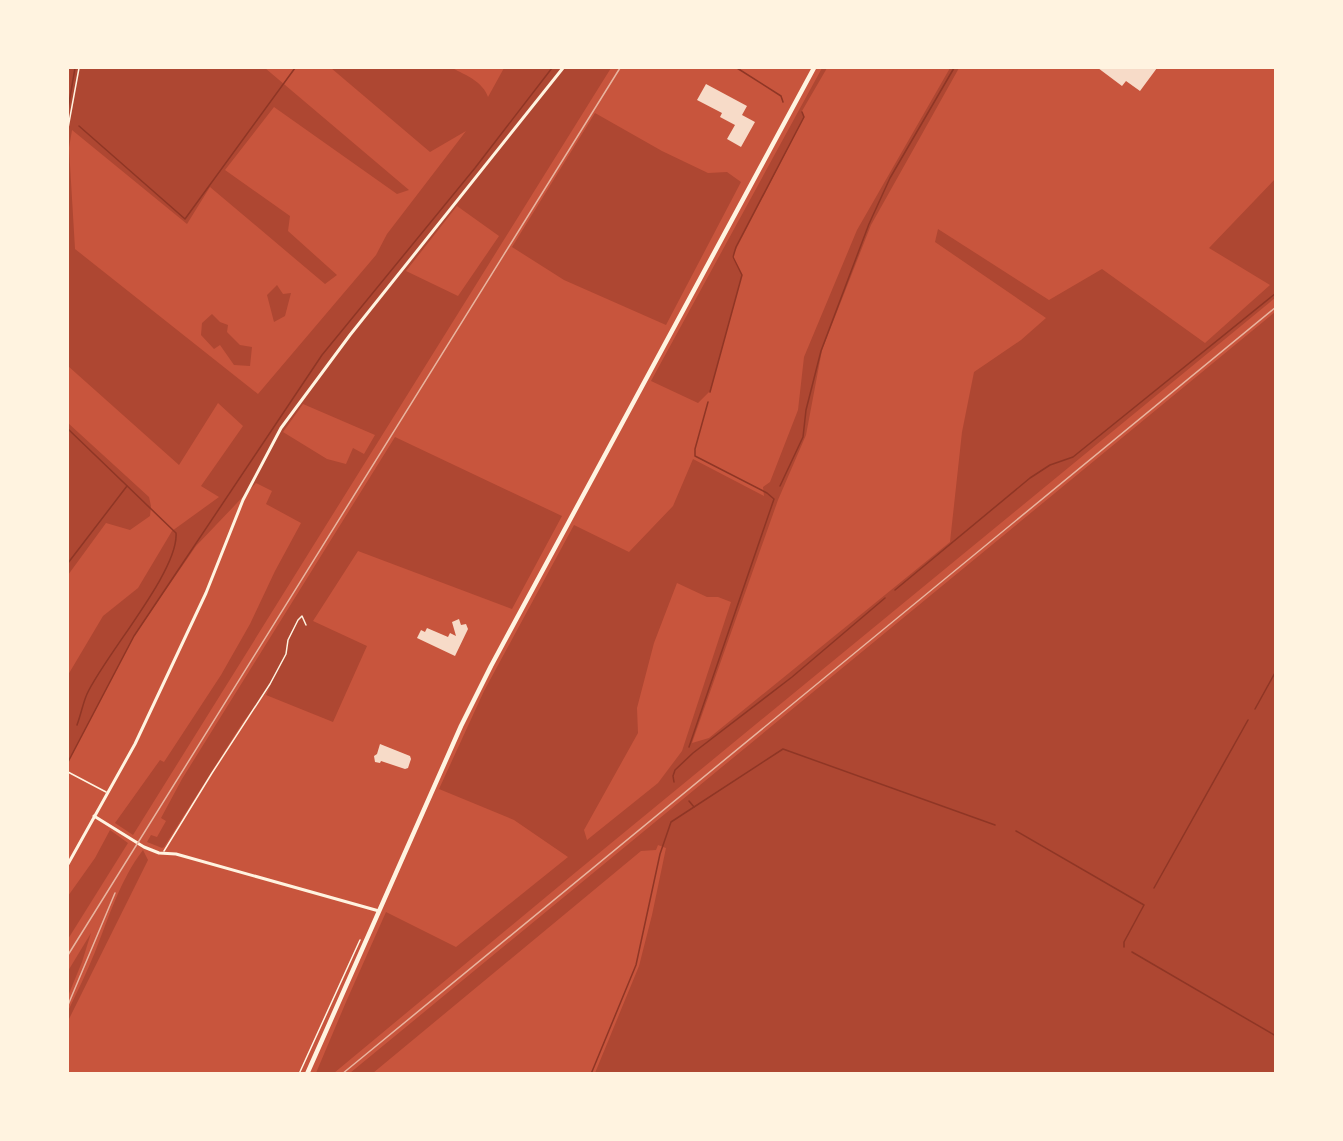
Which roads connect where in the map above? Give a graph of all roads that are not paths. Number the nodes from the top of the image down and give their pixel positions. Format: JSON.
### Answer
{"nodes":[{"id":1,"x":563,"y":68,"type":"edge"},
{"id":2,"x":814,"y":68,"type":"edge"},
{"id":3,"x":306,"y":625,"type":"dead end"},
{"id":4,"x":68,"y":772,"type":"edge"},
{"id":5,"x":107,"y":792,"type":"junction"},
{"id":6,"x":94,"y":816,"type":"junction"},
{"id":7,"x":164,"y":853,"type":"junction"},
{"id":8,"x":68,"y":864,"type":"edge"},
{"id":9,"x":379,"y":910,"type":"junction"},
{"id":10,"x":307,"y":1074,"type":"edge"}],
"edges":[{"from":1,"to":5,"type":"street"},
{"from":2,"to":9,"type":"main road"},
{"from":3,"to":7,"type":"lane"},
{"from":4,"to":5,"type":"lane"},
{"from":5,"to":6,"type":"street"},
{"from":6,"to":7,"type":"street"},
{"from":6,"to":8,"type":"street"},
{"from":7,"to":9,"type":"street"},
{"from":9,"to":10,"type":"main road"}]}
